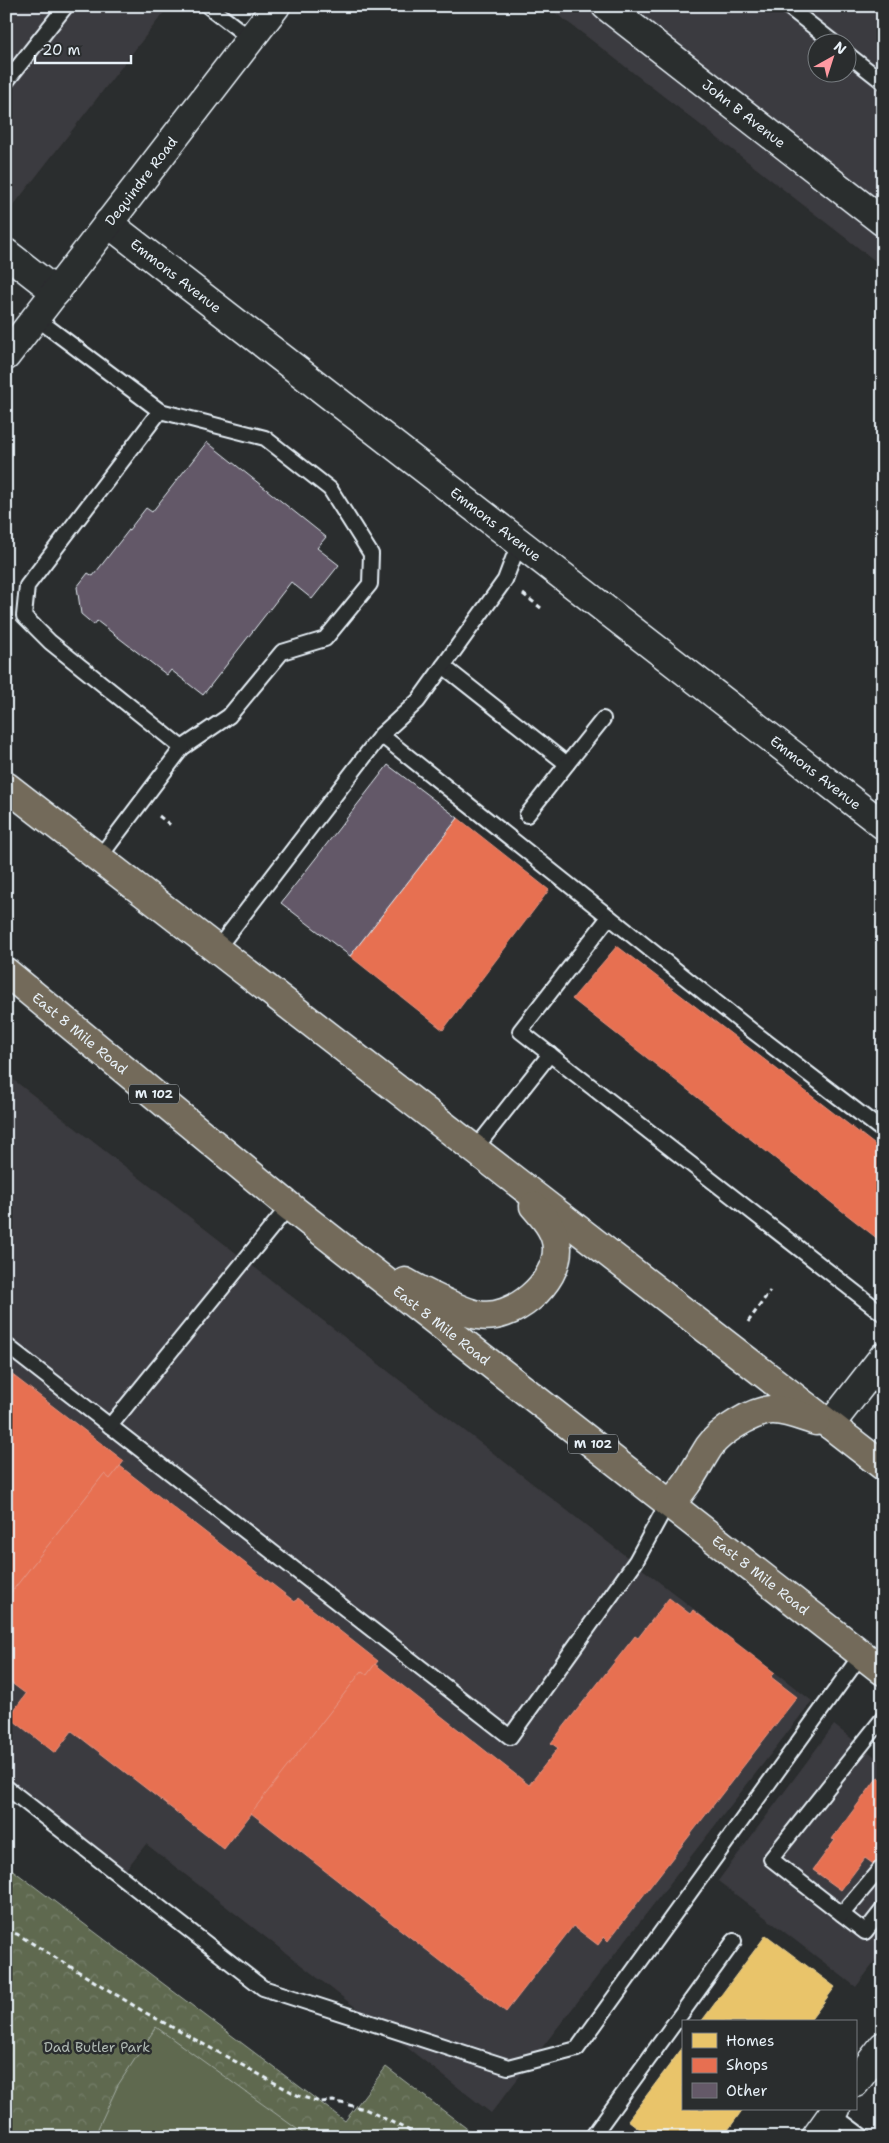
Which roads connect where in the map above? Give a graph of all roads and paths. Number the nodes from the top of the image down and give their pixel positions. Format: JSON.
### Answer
{"nodes":[{"id":1,"x":66,"y":6,"type":"edge"},
{"id":2,"x":208,"y":6,"type":"edge"},
{"id":3,"x":276,"y":6,"type":"edge"},
{"id":4,"x":606,"y":6,"type":"edge"},
{"id":5,"x":787,"y":6,"type":"edge"},
{"id":6,"x":820,"y":32,"type":"edge"},
{"id":7,"x":250,"y":39,"type":"junction"},
{"id":8,"x":856,"y":62,"type":"edge"},
{"id":9,"x":6,"y":82,"type":"edge"},
{"id":10,"x":883,"y":82,"type":"edge"},
{"id":11,"x":883,"y":222,"type":"edge"},
{"id":12,"x":108,"y":223,"type":"junction"},
{"id":13,"x":6,"y":253,"type":"edge"},
{"id":14,"x":56,"y":292,"type":"junction"},
{"id":15,"x":36,"y":318,"type":"junction"},
{"id":16,"x":6,"y":356,"type":"edge"},
{"id":17,"x":160,"y":411,"type":"junction"},
{"id":18,"x":519,"y":543,"type":"junction"},
{"id":19,"x":443,"y":666,"type":"junction"},
{"id":20,"x":603,"y":719,"type":"dead end"},
{"id":21,"x":380,"y":735,"type":"junction"},
{"id":22,"x":182,"y":748,"type":"junction"},
{"id":23,"x":567,"y":764,"type":"junction"},
{"id":24,"x":6,"y":786,"type":"edge"},
{"id":25,"x":527,"y":816,"type":"dead end"},
{"id":26,"x":883,"y":825,"type":"edge"},
{"id":27,"x":99,"y":858,"type":"junction"},
{"id":28,"x":609,"y":917,"type":"junction"},
{"id":29,"x":217,"y":950,"type":"junction"},
{"id":30,"x":6,"y":972,"type":"edge"},
{"id":31,"x":550,"y":1054,"type":"junction"},
{"id":32,"x":883,"y":1131,"type":"edge"},
{"id":33,"x":475,"y":1150,"type":"junction"},
{"id":34,"x":296,"y":1211,"type":"junction"},
{"id":35,"x":770,"y":1291,"type":"dead end"},
{"id":36,"x":762,"y":1303,"type":"dead end"},
{"id":37,"x":883,"y":1314,"type":"edge"},
{"id":38,"x":6,"y":1345,"type":"edge"},
{"id":39,"x":883,"y":1357,"type":"edge"},
{"id":40,"x":110,"y":1426,"type":"junction"},
{"id":41,"x":830,"y":1426,"type":"junction"},
{"id":42,"x":883,"y":1466,"type":"edge"},
{"id":43,"x":670,"y":1504,"type":"junction"},
{"id":44,"x":861,"y":1654,"type":"junction"},
{"id":45,"x":883,"y":1671,"type":"edge"},
{"id":46,"x":883,"y":1718,"type":"edge"},
{"id":47,"x":6,"y":1787,"type":"edge"},
{"id":48,"x":880,"y":1869,"type":"dead end"},
{"id":49,"x":883,"y":1909,"type":"edge"},
{"id":50,"x":842,"y":1914,"type":"junction"},
{"id":51,"x":6,"y":1932,"type":"edge"},
{"id":52,"x":734,"y":1941,"type":"dead end"},
{"id":53,"x":883,"y":2046,"type":"edge"},
{"id":54,"x":856,"y":2082,"type":"edge"},
{"id":55,"x":834,"y":2112,"type":"edge"},
{"id":56,"x":417,"y":2137,"type":"edge"},
{"id":57,"x":592,"y":2137,"type":"edge"},
{"id":58,"x":816,"y":2137,"type":"edge"},
{"id":59,"x":863,"y":2137,"type":"edge"}],
"edges":[{"from":1,"to":9,"type":"lane"},
{"from":2,"to":7,"type":"lane"},
{"from":3,"to":7,"type":"street","name":"Dequindre Road"},
{"from":4,"to":11,"type":"street","name":"John B Avenue"},
{"from":5,"to":6,"type":"lane"},
{"from":7,"to":12,"type":"street","name":"Dequindre Road"},
{"from":8,"to":10,"type":"lane"},
{"from":12,"to":14,"type":"street","name":"Dequindre Road"},
{"from":12,"to":18,"type":"street","name":"Emmons Avenue"},
{"from":13,"to":14,"type":"street"},
{"from":14,"to":15,"type":"street","name":"Dequindre Road"},
{"from":15,"to":16,"type":"street","name":"Dequindre Road"},
{"from":15,"to":17,"type":"lane"},
{"from":17,"to":22,"type":"lane"},
{"from":17,"to":22,"type":"lane"},
{"from":18,"to":19,"type":"lane"},
{"from":18,"to":26,"type":"street","name":"Emmons Avenue"},
{"from":19,"to":21,"type":"lane"},
{"from":19,"to":23,"type":"lane"},
{"from":20,"to":23,"type":"lane"},
{"from":21,"to":28,"type":"lane"},
{"from":21,"to":29,"type":"lane"},
{"from":22,"to":27,"type":"lane"},
{"from":23,"to":25,"type":"lane"},
{"from":24,"to":27,"type":"highway"},
{"from":27,"to":29,"type":"highway"},
{"from":28,"to":31,"type":"lane"},
{"from":28,"to":32,"type":"lane"},
{"from":29,"to":33,"type":"highway"},
{"from":30,"to":34,"type":"highway","name":"East 8 Mile Road","number":"M 102"},
{"from":31,"to":33,"type":"lane"},
{"from":31,"to":37,"type":"lane"},
{"from":33,"to":34,"type":"highway"},
{"from":33,"to":41,"type":"highway"},
{"from":34,"to":40,"type":"lane"},
{"from":34,"to":43,"type":"highway","name":"East 8 Mile Road","number":"M 102"},
{"from":35,"to":36,"type":"path"},
{"from":38,"to":40,"type":"lane"},
{"from":39,"to":41,"type":"street"},
{"from":40,"to":43,"type":"lane"},
{"from":41,"to":42,"type":"highway"},
{"from":41,"to":43,"type":"highway"},
{"from":43,"to":44,"type":"highway","name":"East 8 Mile Road","number":"M 102"},
{"from":44,"to":45,"type":"highway","name":"East 8 Mile Road","number":"M 102"},
{"from":44,"to":47,"type":"lane"},
{"from":46,"to":50,"type":"lane"},
{"from":48,"to":50,"type":"lane"},
{"from":49,"to":50,"type":"lane"},
{"from":51,"to":56,"type":"path"},
{"from":52,"to":57,"type":"lane"},
{"from":53,"to":54,"type":"street"},
{"from":55,"to":58,"type":"street"},
{"from":55,"to":59,"type":"lane"}]}
